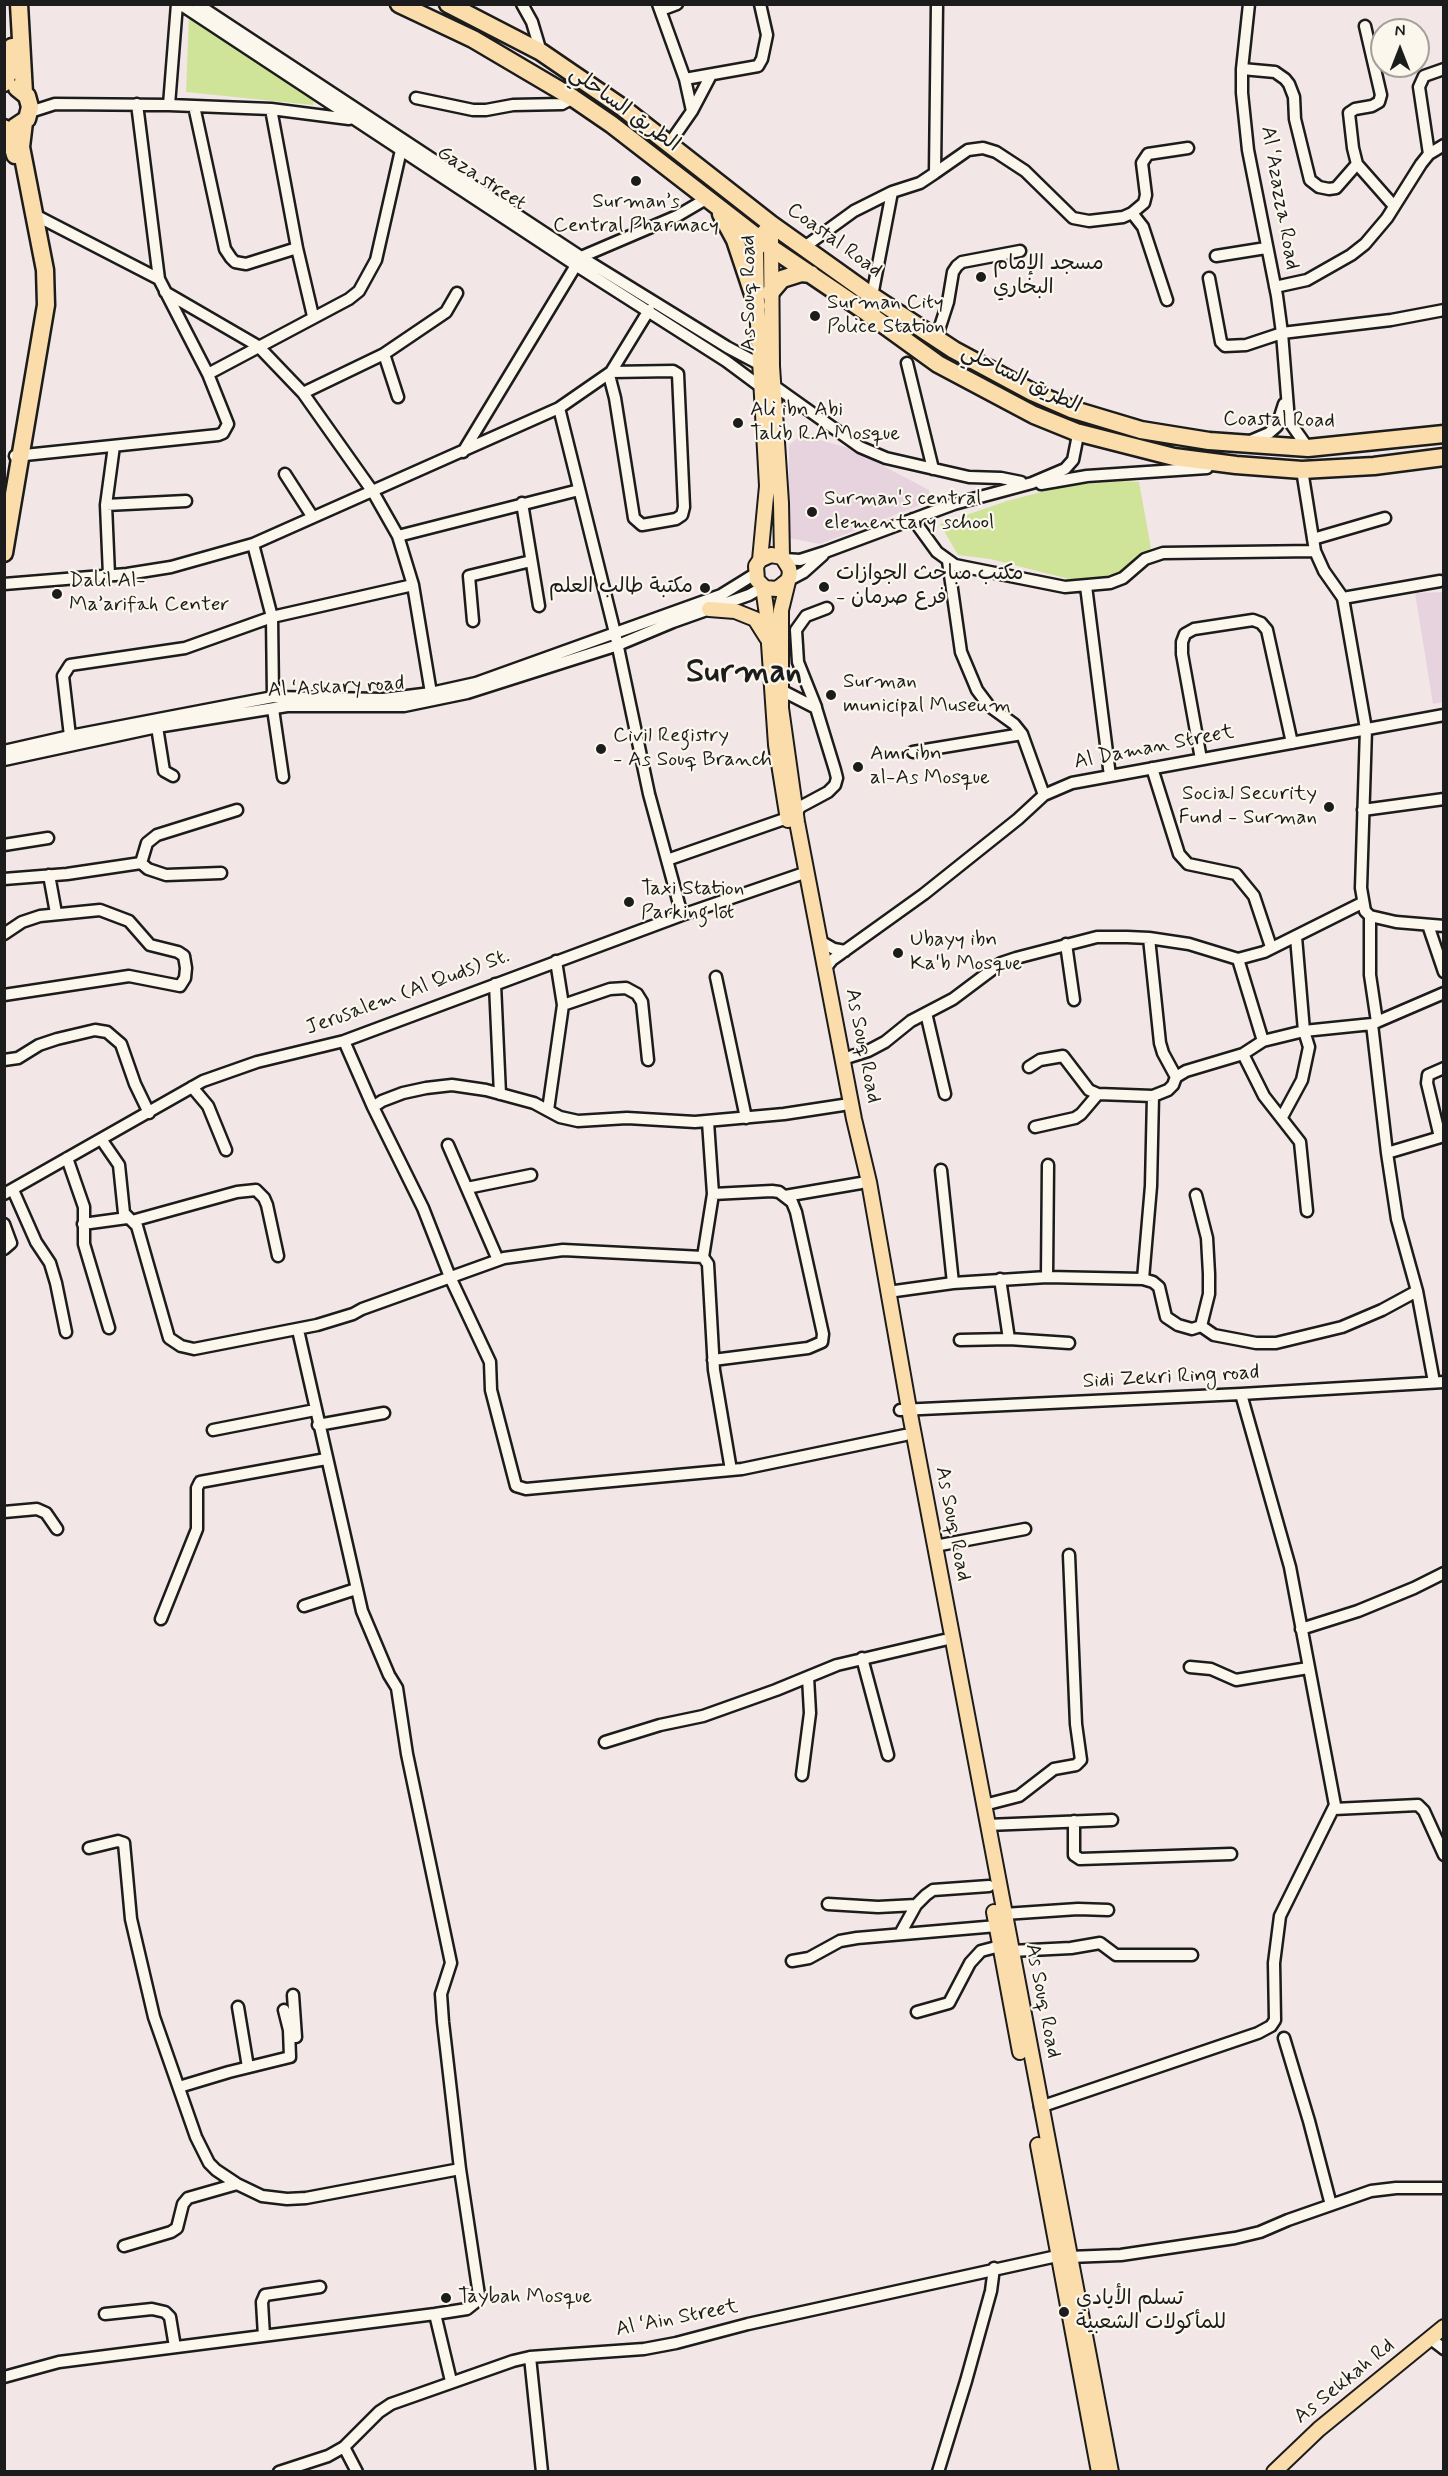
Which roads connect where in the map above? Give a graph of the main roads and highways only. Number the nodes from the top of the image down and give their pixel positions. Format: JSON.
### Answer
{"nodes":[{"id":1,"x":10,"y":4,"type":"edge"},
{"id":2,"x":19,"y":4,"type":"edge"},
{"id":3,"x":399,"y":4,"type":"edge"},
{"id":4,"x":448,"y":4,"type":"edge"},
{"id":5,"x":4,"y":85,"type":"edge"},
{"id":6,"x":26,"y":106,"type":"junction"},
{"id":7,"x":623,"y":108,"type":"junction"},
{"id":8,"x":611,"y":124,"type":"junction"},
{"id":9,"x":4,"y":128,"type":"edge"},
{"id":10,"x":711,"y":203,"type":"junction"},
{"id":11,"x":771,"y":224,"type":"junction"},
{"id":12,"x":764,"y":243,"type":"junction"},
{"id":13,"x":811,"y":274,"type":"junction"},
{"id":14,"x":770,"y":293,"type":"junction"},
{"id":15,"x":757,"y":306,"type":"junction"},
{"id":16,"x":766,"y":365,"type":"junction"},
{"id":17,"x":767,"y":386,"type":"junction"},
{"id":18,"x":1443,"y":434,"type":"edge"},
{"id":19,"x":17,"y":456,"type":"junction"},
{"id":20,"x":1443,"y":457,"type":"edge"},
{"id":21,"x":5,"y":503,"type":"edge"},
{"id":22,"x":4,"y":553,"type":"edge"},
{"id":23,"x":783,"y":558,"type":"junction"},
{"id":24,"x":760,"y":560,"type":"junction"},
{"id":25,"x":787,"y":581,"type":"junction"},
{"id":26,"x":763,"y":587,"type":"junction"},
{"id":27,"x":709,"y":609,"type":"road end"},
{"id":28,"x":768,"y":641,"type":"junction"},
{"id":29,"x":792,"y":816,"type":"junction"},
{"id":30,"x":803,"y":874,"type":"junction"},
{"id":31,"x":904,"y":1409,"type":"junction"},
{"id":32,"x":1000,"y":1920,"type":"junction"},
{"id":33,"x":1005,"y":1948,"type":"junction"},
{"id":34,"x":1065,"y":2255,"type":"junction"},
{"id":35,"x":1443,"y":2327,"type":"edge"},
{"id":36,"x":1100,"y":2472,"type":"edge"},
{"id":37,"x":1111,"y":2472,"type":"edge"},
{"id":38,"x":1274,"y":2472,"type":"edge"}],
"edges":[{"from":1,"to":5,"type":"highway"},
{"from":2,"to":6,"type":"highway"},
{"from":3,"to":8,"type":"highway","name":"الطريق الساحلي"},
{"from":4,"to":7,"type":"highway","name":"Coastal Road"},
{"from":5,"to":6,"type":"highway"},
{"from":6,"to":9,"type":"highway"},
{"from":6,"to":19,"type":"highway"},
{"from":7,"to":8,"type":"highway"},
{"from":7,"to":11,"type":"highway","name":"Coastal Road"},
{"from":8,"to":10,"type":"highway","name":"الطريق الساحلي"},
{"from":9,"to":19,"type":"highway"},
{"from":10,"to":12,"type":"highway","name":"الطريق الساحلي"},
{"from":10,"to":15,"type":"highway"},
{"from":11,"to":12,"type":"main road","name":"As Souq Road"},
{"from":11,"to":18,"type":"highway","name":"Coastal Road"},
{"from":12,"to":13,"type":"highway","name":"الطريق الساحلي"},
{"from":12,"to":14,"type":"main road","name":"As Souq Road"},
{"from":12,"to":15,"type":"main road","name":"As Souq Road"},
{"from":13,"to":14,"type":"highway"},
{"from":13,"to":20,"type":"highway","name":"الطريق الساحلي"},
{"from":14,"to":16,"type":"main road","name":"As Souq Road"},
{"from":15,"to":16,"type":"main road","name":"As Souq Road"},
{"from":16,"to":17,"type":"main road","name":"As Souq Road"},
{"from":17,"to":23,"type":"main road","name":"As Souq Road"},
{"from":17,"to":24,"type":"main road","name":"As Souq Road"},
{"from":19,"to":21,"type":"highway"},
{"from":19,"to":22,"type":"highway"},
{"from":23,"to":24,"type":"main road"},
{"from":23,"to":25,"type":"main road"},
{"from":24,"to":26,"type":"main road"},
{"from":25,"to":26,"type":"main road"},
{"from":25,"to":29,"type":"main road","name":"As Souq Road"},
{"from":26,"to":28,"type":"main road","name":"As Souq Road"},
{"from":27,"to":28,"type":"main road"},
{"from":28,"to":29,"type":"main road","name":"As Souq Road"},
{"from":29,"to":30,"type":"main road","name":"As Souq Road"},
{"from":30,"to":31,"type":"main road","name":"As Souq Road"},
{"from":30,"to":31,"type":"main road","name":"As Souq Road"},
{"from":31,"to":32,"type":"main road","name":"As Souq Road"},
{"from":31,"to":32,"type":"main road","name":"As Souq Road"},
{"from":32,"to":33,"type":"main road","name":"As Souq Road"},
{"from":33,"to":34,"type":"main road","name":"As Souq Road"},
{"from":33,"to":34,"type":"main road","name":"As Souq Road"},
{"from":34,"to":36,"type":"main road","name":"As Souq Road"},
{"from":34,"to":37,"type":"main road","name":"As Souq Road"},
{"from":35,"to":38,"type":"main road","name":"As Sekkah Rd"}]}
